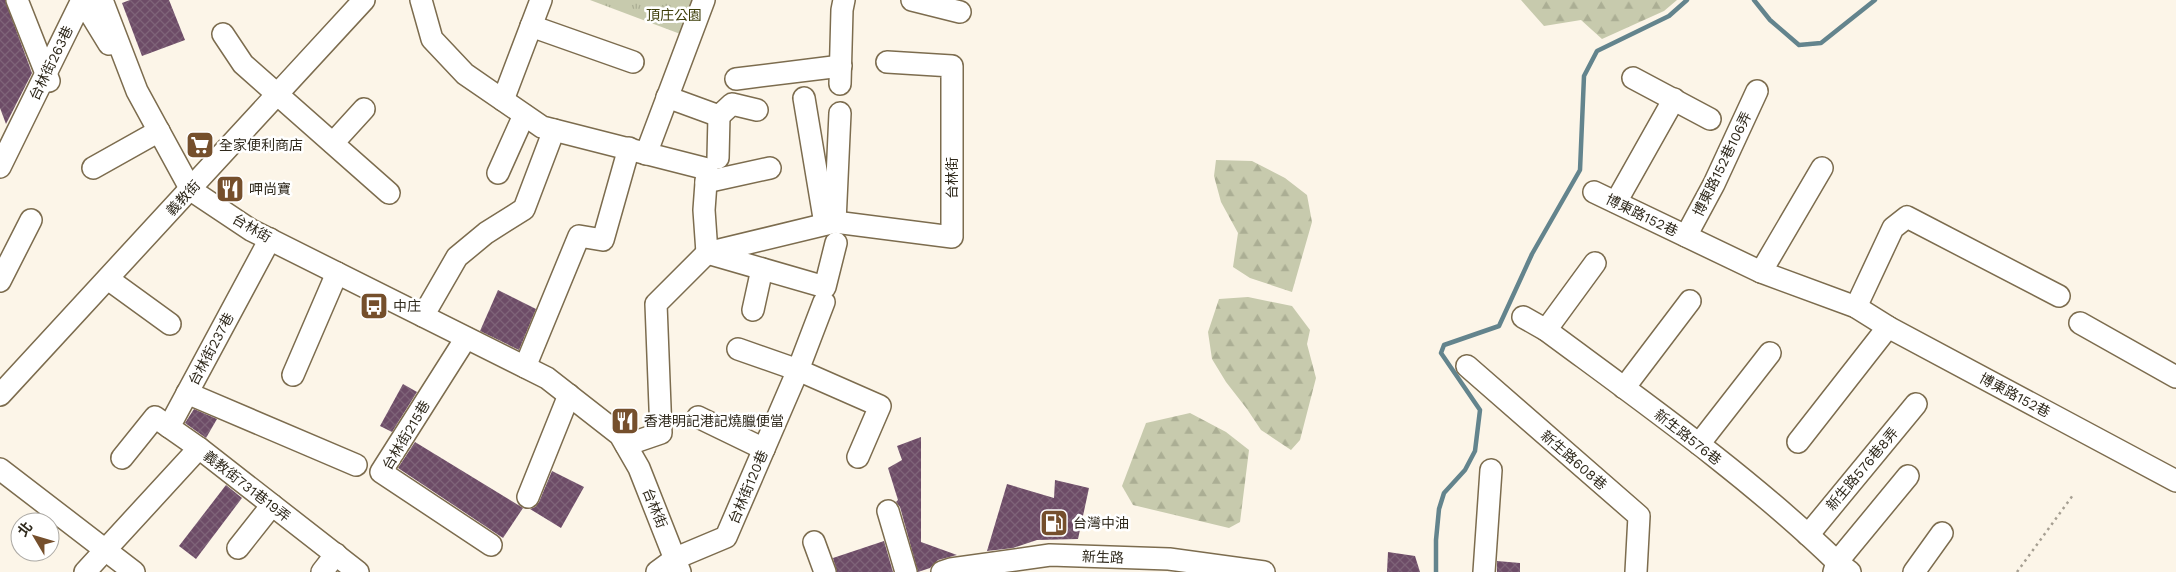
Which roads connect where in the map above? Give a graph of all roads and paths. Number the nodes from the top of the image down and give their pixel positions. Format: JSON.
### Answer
{"nodes":[{"id":1,"x":17,"y":0,"type":"edge"},
{"id":2,"x":102,"y":0,"type":"edge"},
{"id":3,"x":364,"y":0,"type":"edge"},
{"id":4,"x":420,"y":0,"type":"edge"},
{"id":5,"x":541,"y":0,"type":"edge"},
{"id":6,"x":704,"y":0,"type":"edge"},
{"id":7,"x":912,"y":0,"type":"edge"},
{"id":8,"x":843,"y":5,"type":"edge"},
{"id":9,"x":960,"y":12,"type":"dead end"},
{"id":10,"x":531,"y":26,"type":"junction"},
{"id":11,"x":223,"y":34,"type":"dead end"},
{"id":12,"x":633,"y":62,"type":"dead end"},
{"id":13,"x":887,"y":62,"type":"dead end"},
{"id":14,"x":1633,"y":78,"type":"dead end"},
{"id":15,"x":736,"y":79,"type":"dead end"},
{"id":16,"x":51,"y":85,"type":"dead end"},
{"id":17,"x":1757,"y":90,"type":"dead end"},
{"id":18,"x":137,"y":91,"type":"junction"},
{"id":19,"x":278,"y":94,"type":"junction"},
{"id":20,"x":667,"y":97,"type":"junction"},
{"id":21,"x":804,"y":98,"type":"dead end"},
{"id":22,"x":1674,"y":99,"type":"junction"},
{"id":23,"x":503,"y":100,"type":"junction"},
{"id":24,"x":364,"y":108,"type":"dead end"},
{"id":25,"x":757,"y":110,"type":"dead end"},
{"id":26,"x":840,"y":113,"type":"dead end"},
{"id":27,"x":524,"y":115,"type":"junction"},
{"id":28,"x":719,"y":116,"type":"junction"},
{"id":29,"x":1710,"y":119,"type":"dead end"},
{"id":30,"x":554,"y":130,"type":"junction"},
{"id":31,"x":159,"y":131,"type":"junction"},
{"id":32,"x":333,"y":143,"type":"junction"},
{"id":33,"x":637,"y":151,"type":"junction"},
{"id":34,"x":718,"y":158,"type":"dead end"},
{"id":35,"x":0,"y":167,"type":"edge"},
{"id":36,"x":93,"y":168,"type":"dead end"},
{"id":37,"x":770,"y":168,"type":"dead end"},
{"id":38,"x":1822,"y":168,"type":"dead end"},
{"id":39,"x":498,"y":173,"type":"dead end"},
{"id":40,"x":706,"y":182,"type":"junction"},
{"id":41,"x":191,"y":190,"type":"junction"},
{"id":42,"x":1594,"y":192,"type":"dead end"},
{"id":43,"x":389,"y":193,"type":"dead end"},
{"id":44,"x":1616,"y":202,"type":"junction"},
{"id":45,"x":31,"y":220,"type":"dead end"},
{"id":46,"x":832,"y":230,"type":"junction"},
{"id":47,"x":1686,"y":236,"type":"junction"},
{"id":48,"x":270,"y":239,"type":"junction"},
{"id":49,"x":707,"y":253,"type":"junction"},
{"id":50,"x":1595,"y":263,"type":"dead end"},
{"id":51,"x":762,"y":269,"type":"junction"},
{"id":52,"x":1761,"y":272,"type":"junction"},
{"id":53,"x":338,"y":273,"type":"junction"},
{"id":54,"x":108,"y":280,"type":"junction"},
{"id":55,"x":0,"y":281,"type":"edge"},
{"id":56,"x":824,"y":294,"type":"junction"},
{"id":57,"x":2059,"y":296,"type":"dead end"},
{"id":58,"x":1690,"y":301,"type":"dead end"},
{"id":59,"x":1856,"y":307,"type":"junction"},
{"id":60,"x":753,"y":310,"type":"dead end"},
{"id":61,"x":423,"y":316,"type":"junction"},
{"id":62,"x":1523,"y":317,"type":"dead end"},
{"id":63,"x":2080,"y":323,"type":"dead end"},
{"id":64,"x":170,"y":324,"type":"dead end"},
{"id":65,"x":1888,"y":327,"type":"junction"},
{"id":66,"x":1546,"y":330,"type":"junction"},
{"id":67,"x":466,"y":338,"type":"junction"},
{"id":68,"x":738,"y":348,"type":"dead end"},
{"id":69,"x":1770,"y":353,"type":"dead end"},
{"id":70,"x":1467,"y":366,"type":"dead end"},
{"id":71,"x":525,"y":367,"type":"junction"},
{"id":72,"x":798,"y":370,"type":"junction"},
{"id":73,"x":293,"y":375,"type":"dead end"},
{"id":74,"x":2176,"y":377,"type":"edge"},
{"id":75,"x":1624,"y":388,"type":"junction"},
{"id":76,"x":187,"y":393,"type":"junction"},
{"id":77,"x":0,"y":395,"type":"edge"},
{"id":78,"x":569,"y":395,"type":"junction"},
{"id":79,"x":1916,"y":404,"type":"dead end"},
{"id":80,"x":698,"y":417,"type":"dead end"},
{"id":81,"x":169,"y":427,"type":"junction"},
{"id":82,"x":1798,"y":442,"type":"dead end"},
{"id":83,"x":1699,"y":444,"type":"junction"},
{"id":84,"x":626,"y":445,"type":"junction"},
{"id":85,"x":199,"y":448,"type":"junction"},
{"id":86,"x":764,"y":449,"type":"junction"},
{"id":87,"x":858,"y":457,"type":"dead end"},
{"id":88,"x":122,"y":458,"type":"dead end"},
{"id":89,"x":356,"y":465,"type":"dead end"},
{"id":90,"x":0,"y":469,"type":"edge"},
{"id":91,"x":1491,"y":470,"type":"dead end"},
{"id":92,"x":1908,"y":476,"type":"dead end"},
{"id":93,"x":2176,"y":481,"type":"edge"},
{"id":94,"x":2073,"y":496,"type":"dead end"},
{"id":95,"x":528,"y":497,"type":"dead end"},
{"id":96,"x":272,"y":505,"type":"junction"},
{"id":97,"x":888,"y":511,"type":"dead end"},
{"id":98,"x":1942,"y":533,"type":"dead end"},
{"id":99,"x":1808,"y":535,"type":"junction"},
{"id":100,"x":814,"y":542,"type":"dead end"},
{"id":101,"x":492,"y":545,"type":"dead end"},
{"id":102,"x":238,"y":548,"type":"dead end"},
{"id":103,"x":105,"y":550,"type":"junction"},
{"id":104,"x":336,"y":554,"type":"junction"},
{"id":105,"x":678,"y":565,"type":"edge"},
{"id":106,"x":1841,"y":569,"type":"edge"},
{"id":107,"x":1251,"y":571,"type":"edge"},
{"id":108,"x":85,"y":572,"type":"edge"},
{"id":109,"x":134,"y":572,"type":"edge"},
{"id":110,"x":322,"y":572,"type":"edge"},
{"id":111,"x":358,"y":572,"type":"edge"},
{"id":112,"x":656,"y":572,"type":"edge"},
{"id":113,"x":825,"y":572,"type":"edge"},
{"id":114,"x":906,"y":572,"type":"edge"},
{"id":115,"x":942,"y":572,"type":"edge"},
{"id":116,"x":1484,"y":572,"type":"edge"},
{"id":117,"x":1636,"y":572,"type":"edge"},
{"id":118,"x":1914,"y":572,"type":"edge"},
{"id":119,"x":2018,"y":572,"type":"edge"}],
"edges":[{"from":1,"to":16,"type":"street"},
{"from":2,"to":18,"type":"street","name":"台林街"},
{"from":3,"to":19,"type":"street","name":"義教街"},
{"from":4,"to":23,"type":"street"},
{"from":5,"to":10,"type":"street"},
{"from":6,"to":20,"type":"street"},
{"from":7,"to":9,"type":"street"},
{"from":8,"to":15,"type":"street"},
{"from":10,"to":12,"type":"street"},
{"from":10,"to":23,"type":"street"},
{"from":11,"to":19,"type":"street"},
{"from":13,"to":46,"type":"street","name":"台林街"},
{"from":14,"to":22,"type":"street"},
{"from":17,"to":47,"type":"street","name":"博東路152巷106弄"},
{"from":18,"to":31,"type":"street","name":"台林街"},
{"from":18,"to":35,"type":"street","name":"台林街263巷"},
{"from":19,"to":32,"type":"street"},
{"from":19,"to":41,"type":"street","name":"義教街"},
{"from":20,"to":28,"type":"street"},
{"from":20,"to":33,"type":"street"},
{"from":21,"to":46,"type":"street"},
{"from":22,"to":29,"type":"street"},
{"from":22,"to":44,"type":"street"},
{"from":23,"to":27,"type":"street"},
{"from":24,"to":32,"type":"street"},
{"from":25,"to":28,"type":"street"},
{"from":26,"to":46,"type":"street"},
{"from":27,"to":30,"type":"street"},
{"from":27,"to":39,"type":"street"},
{"from":28,"to":34,"type":"street"},
{"from":30,"to":33,"type":"street"},
{"from":30,"to":61,"type":"street"},
{"from":31,"to":36,"type":"street"},
{"from":31,"to":41,"type":"street","name":"台林街"},
{"from":32,"to":43,"type":"street"},
{"from":33,"to":40,"type":"street"},
{"from":33,"to":71,"type":"street"},
{"from":37,"to":40,"type":"street"},
{"from":38,"to":52,"type":"street"},
{"from":40,"to":49,"type":"street"},
{"from":41,"to":48,"type":"street","name":"台林街"},
{"from":41,"to":54,"type":"street","name":"義教街"},
{"from":42,"to":44,"type":"street","name":"博東路152巷"},
{"from":44,"to":47,"type":"street","name":"博東路152巷"},
{"from":45,"to":55,"type":"street"},
{"from":46,"to":49,"type":"street","name":"台林街"},
{"from":46,"to":56,"type":"street","name":"台林街120巷"},
{"from":47,"to":52,"type":"street","name":"博東路152巷"},
{"from":48,"to":53,"type":"street","name":"台林街"},
{"from":48,"to":76,"type":"street","name":"台林街237巷"},
{"from":49,"to":51,"type":"street"},
{"from":49,"to":84,"type":"street"},
{"from":50,"to":66,"type":"street"},
{"from":51,"to":56,"type":"street"},
{"from":51,"to":60,"type":"street"},
{"from":52,"to":59,"type":"street","name":"博東路152巷"},
{"from":53,"to":61,"type":"street","name":"台林街"},
{"from":53,"to":73,"type":"street"},
{"from":54,"to":64,"type":"street"},
{"from":54,"to":77,"type":"street","name":"義教街"},
{"from":56,"to":72,"type":"street","name":"台林街120巷"},
{"from":57,"to":59,"type":"street"},
{"from":58,"to":75,"type":"street"},
{"from":59,"to":65,"type":"street","name":"博東路152巷"},
{"from":61,"to":67,"type":"street","name":"台林街"},
{"from":62,"to":66,"type":"street","name":"新生路576巷"},
{"from":63,"to":74,"type":"street"},
{"from":65,"to":82,"type":"street"},
{"from":65,"to":93,"type":"street","name":"博東路152巷"},
{"from":66,"to":75,"type":"street","name":"新生路576巷"},
{"from":67,"to":71,"type":"street","name":"台林街"},
{"from":67,"to":101,"type":"street","name":"台林街215巷"},
{"from":68,"to":72,"type":"street"},
{"from":69,"to":83,"type":"street"},
{"from":70,"to":117,"type":"street","name":"新生路608巷"},
{"from":71,"to":78,"type":"street","name":"台林街"},
{"from":72,"to":86,"type":"street","name":"台林街120巷"},
{"from":72,"to":87,"type":"street"},
{"from":75,"to":83,"type":"street","name":"新生路576巷"},
{"from":76,"to":81,"type":"street","name":"台林街237巷"},
{"from":76,"to":89,"type":"street"},
{"from":78,"to":84,"type":"street","name":"台林街"},
{"from":78,"to":95,"type":"street"},
{"from":79,"to":99,"type":"street","name":"新生路576巷8弄"},
{"from":80,"to":86,"type":"street"},
{"from":81,"to":85,"type":"street"},
{"from":81,"to":88,"type":"street"},
{"from":83,"to":99,"type":"street","name":"新生路576巷"},
{"from":84,"to":105,"type":"street","name":"台林街"},
{"from":85,"to":96,"type":"street","name":"義教街731巷19弄"},
{"from":85,"to":103,"type":"street","name":"義教街731巷19弄"},
{"from":86,"to":105,"type":"street","name":"台林街120巷"},
{"from":90,"to":103,"type":"street"},
{"from":91,"to":116,"type":"street"},
{"from":92,"to":106,"type":"street"},
{"from":94,"to":119,"type":"path"},
{"from":96,"to":102,"type":"street"},
{"from":96,"to":104,"type":"street","name":"義教街731巷19弄"},
{"from":97,"to":114,"type":"street"},
{"from":98,"to":118,"type":"street"},
{"from":99,"to":106,"type":"street","name":"新生路576巷"},
{"from":100,"to":113,"type":"street"},
{"from":103,"to":108,"type":"street","name":"義教街731巷19弄"},
{"from":103,"to":109,"type":"street"},
{"from":104,"to":110,"type":"street"},
{"from":104,"to":111,"type":"street","name":"義教街731巷19弄"},
{"from":105,"to":112,"type":"street","name":"台林街120巷"},
{"from":107,"to":115,"type":"street","name":"新生路"}]}
